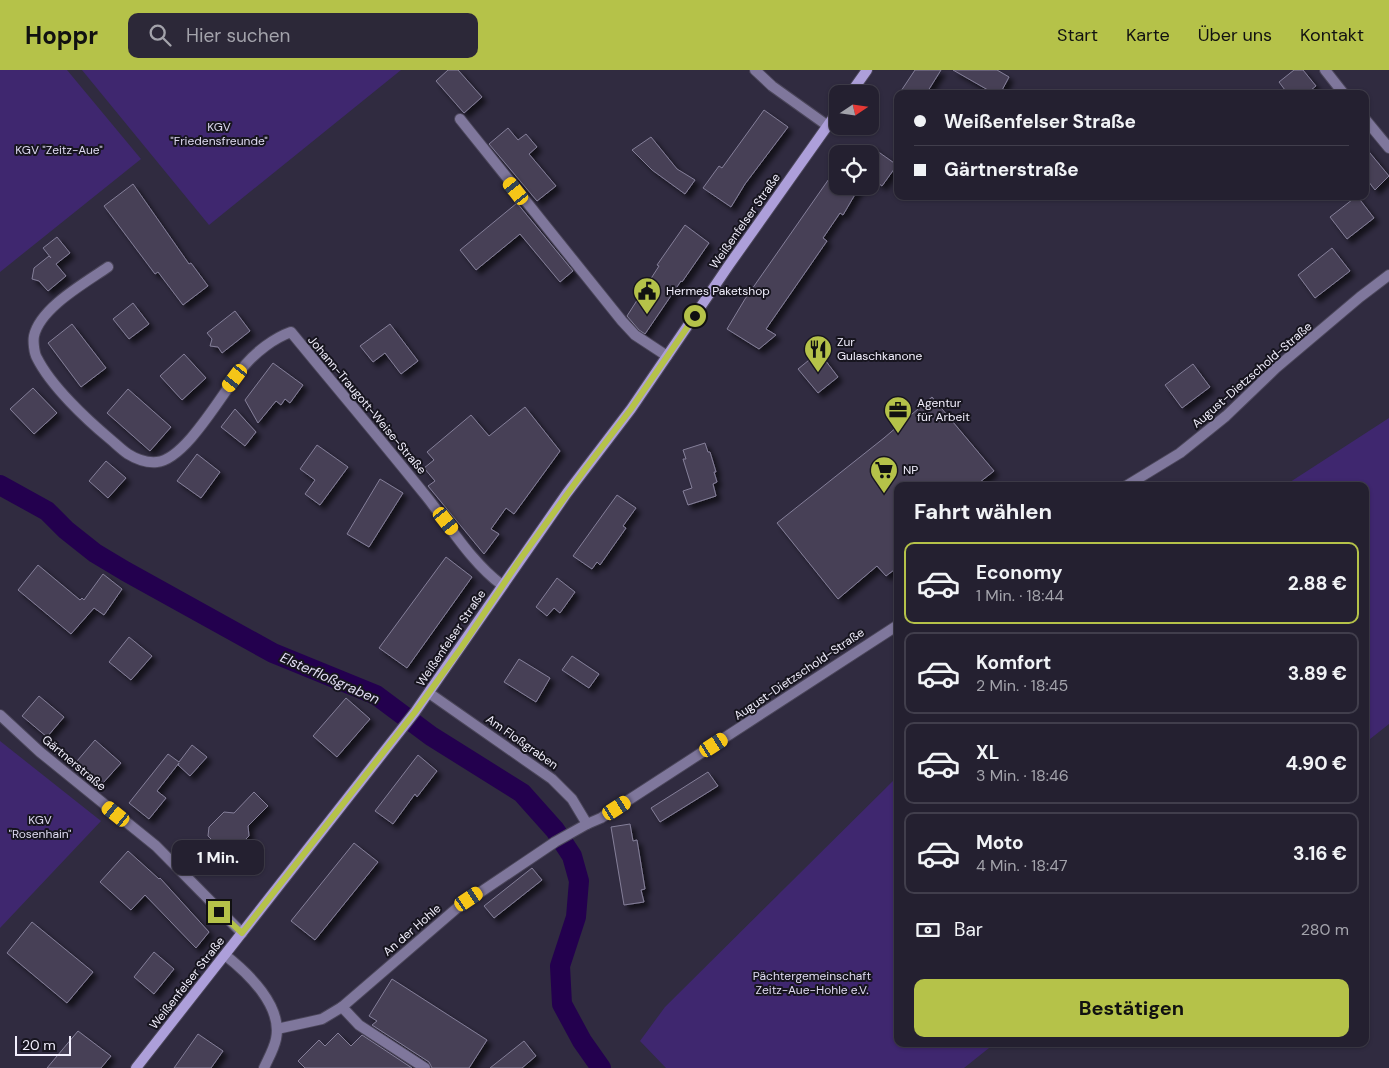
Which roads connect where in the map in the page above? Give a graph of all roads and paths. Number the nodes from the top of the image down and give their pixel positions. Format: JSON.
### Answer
{"nodes":[{"id":1,"x":755,"y":70,"type":"edge"},
{"id":2,"x":867,"y":70,"type":"edge"},
{"id":3,"x":1324,"y":70,"type":"edge"},
{"id":4,"x":856,"y":85,"type":"edge"},
{"id":5,"x":1341,"y":90,"type":"edge"},
{"id":6,"x":460,"y":119,"type":"dead end"},
{"id":7,"x":1369,"y":124,"type":"edge"},
{"id":8,"x":828,"y":126,"type":"joint"},
{"id":9,"x":1389,"y":148,"type":"edge"},
{"id":10,"x":108,"y":267,"type":"dead end"},
{"id":11,"x":1389,"y":275,"type":"edge"},
{"id":12,"x":667,"y":356,"type":"junction"},
{"id":13,"x":1132,"y":482,"type":"edge"},
{"id":14,"x":502,"y":585,"type":"junction"},
{"id":15,"x":894,"y":628,"type":"edge"},
{"id":16,"x":429,"y":694,"type":"junction"},
{"id":17,"x":0,"y":715,"type":"edge"},
{"id":18,"x":587,"y":824,"type":"junction"},
{"id":19,"x":242,"y":933,"type":"junction"},
{"id":20,"x":225,"y":955,"type":"junction"},
{"id":21,"x":342,"y":1007,"type":"junction"},
{"id":22,"x":277,"y":1029,"type":"junction"},
{"id":23,"x":136,"y":1068,"type":"edge"},
{"id":24,"x":264,"y":1068,"type":"edge"},
{"id":25,"x":425,"y":1068,"type":"edge"}],
"edges":[{"from":1,"to":8,"type":"street"},
{"from":2,"to":4,"type":"street"},
{"from":3,"to":5,"type":"street"},
{"from":6,"to":12,"type":"street"},
{"from":7,"to":9,"type":"street"},
{"from":8,"to":12,"type":"street","name":"Weißenfelser Straße"},
{"from":10,"to":14,"type":"street","name":"Johann-Traugott-Weise-Straße"},
{"from":11,"to":13,"type":"street","name":"August-Dietzschold-Straße"},
{"from":12,"to":14,"type":"street","name":"Weißenfelser Straße"},
{"from":14,"to":16,"type":"street","name":"Weißenfelser Straße"},
{"from":15,"to":18,"type":"street","name":"August-Dietzschold-Straße"},
{"from":16,"to":18,"type":"street","name":"Am Floßgraben"},
{"from":16,"to":19,"type":"street","name":"Weißenfelser Straße"},
{"from":17,"to":19,"type":"street","name":"Gärtnerstraße"},
{"from":18,"to":21,"type":"street","name":"An der Hohle"},
{"from":19,"to":20,"type":"street","name":"Weißenfelser Straße"},
{"from":20,"to":22,"type":"street"},
{"from":20,"to":23,"type":"street","name":"Weißenfelser Straße"},
{"from":21,"to":22,"type":"street","name":"An der Hohle"},
{"from":21,"to":25,"type":"street"},
{"from":22,"to":24,"type":"street"}]}
